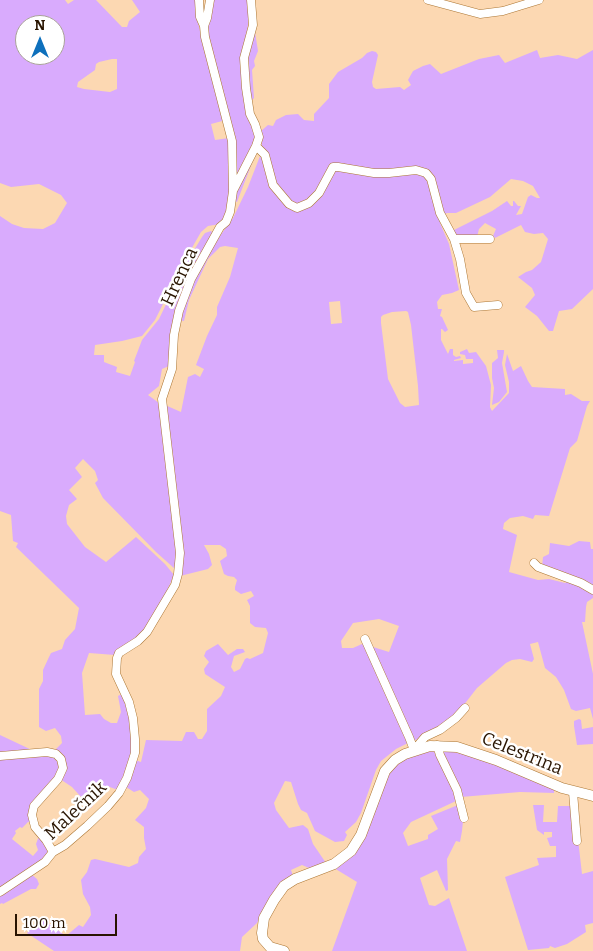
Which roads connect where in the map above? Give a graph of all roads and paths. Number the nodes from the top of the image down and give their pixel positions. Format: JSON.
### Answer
{"nodes":[{"id":1,"x":199,"y":0,"type":"edge"},
{"id":2,"x":210,"y":0,"type":"edge"},
{"id":3,"x":251,"y":0,"type":"edge"},
{"id":4,"x":428,"y":0,"type":"edge"},
{"id":5,"x":539,"y":0,"type":"edge"},
{"id":6,"x":204,"y":26,"type":"junction"},
{"id":7,"x":256,"y":146,"type":"junction"},
{"id":8,"x":233,"y":191,"type":"junction"},
{"id":9,"x":454,"y":239,"type":"junction"},
{"id":10,"x":490,"y":239,"type":"dead end"},
{"id":11,"x":498,"y":305,"type":"dead end"},
{"id":12,"x":534,"y":563,"type":"dead end"},
{"id":13,"x":178,"y":574,"type":"joint"},
{"id":14,"x":593,"y":590,"type":"edge"},
{"id":15,"x":365,"y":639,"type":"dead end"},
{"id":16,"x":465,"y":708,"type":"dead end"},
{"id":17,"x":437,"y":745,"type":"junction"},
{"id":18,"x":414,"y":750,"type":"junction"},
{"id":19,"x":0,"y":756,"type":"edge"},
{"id":20,"x":573,"y":792,"type":"junction"},
{"id":21,"x":593,"y":796,"type":"edge"},
{"id":22,"x":464,"y":818,"type":"dead end"},
{"id":23,"x":577,"y":841,"type":"dead end"},
{"id":24,"x":53,"y":852,"type":"junction"},
{"id":25,"x":0,"y":892,"type":"edge"},
{"id":26,"x":284,"y":951,"type":"edge"}],
"edges":[{"from":1,"to":6,"type":"street","name":"Hrenca"},
{"from":2,"to":6,"type":"street"},
{"from":3,"to":7,"type":"street"},
{"from":4,"to":5,"type":"street"},
{"from":6,"to":8,"type":"street","name":"Hrenca"},
{"from":7,"to":8,"type":"street"},
{"from":7,"to":9,"type":"street"},
{"from":8,"to":13,"type":"street","name":"Hrenca"},
{"from":9,"to":10,"type":"street"},
{"from":9,"to":11,"type":"street"},
{"from":12,"to":14,"type":"street"},
{"from":13,"to":24,"type":"street","name":"Malečnik"},
{"from":15,"to":18,"type":"street"},
{"from":16,"to":18,"type":"street","name":"Celestrina"},
{"from":17,"to":18,"type":"street","name":"Celestrina"},
{"from":17,"to":20,"type":"street","name":"Celestrina"},
{"from":17,"to":22,"type":"street"},
{"from":18,"to":26,"type":"street","name":"Celestrina"},
{"from":19,"to":24,"type":"street"},
{"from":20,"to":21,"type":"street","name":"Celestrina"},
{"from":20,"to":23,"type":"street"},
{"from":24,"to":25,"type":"street","name":"Malečnik"}]}
